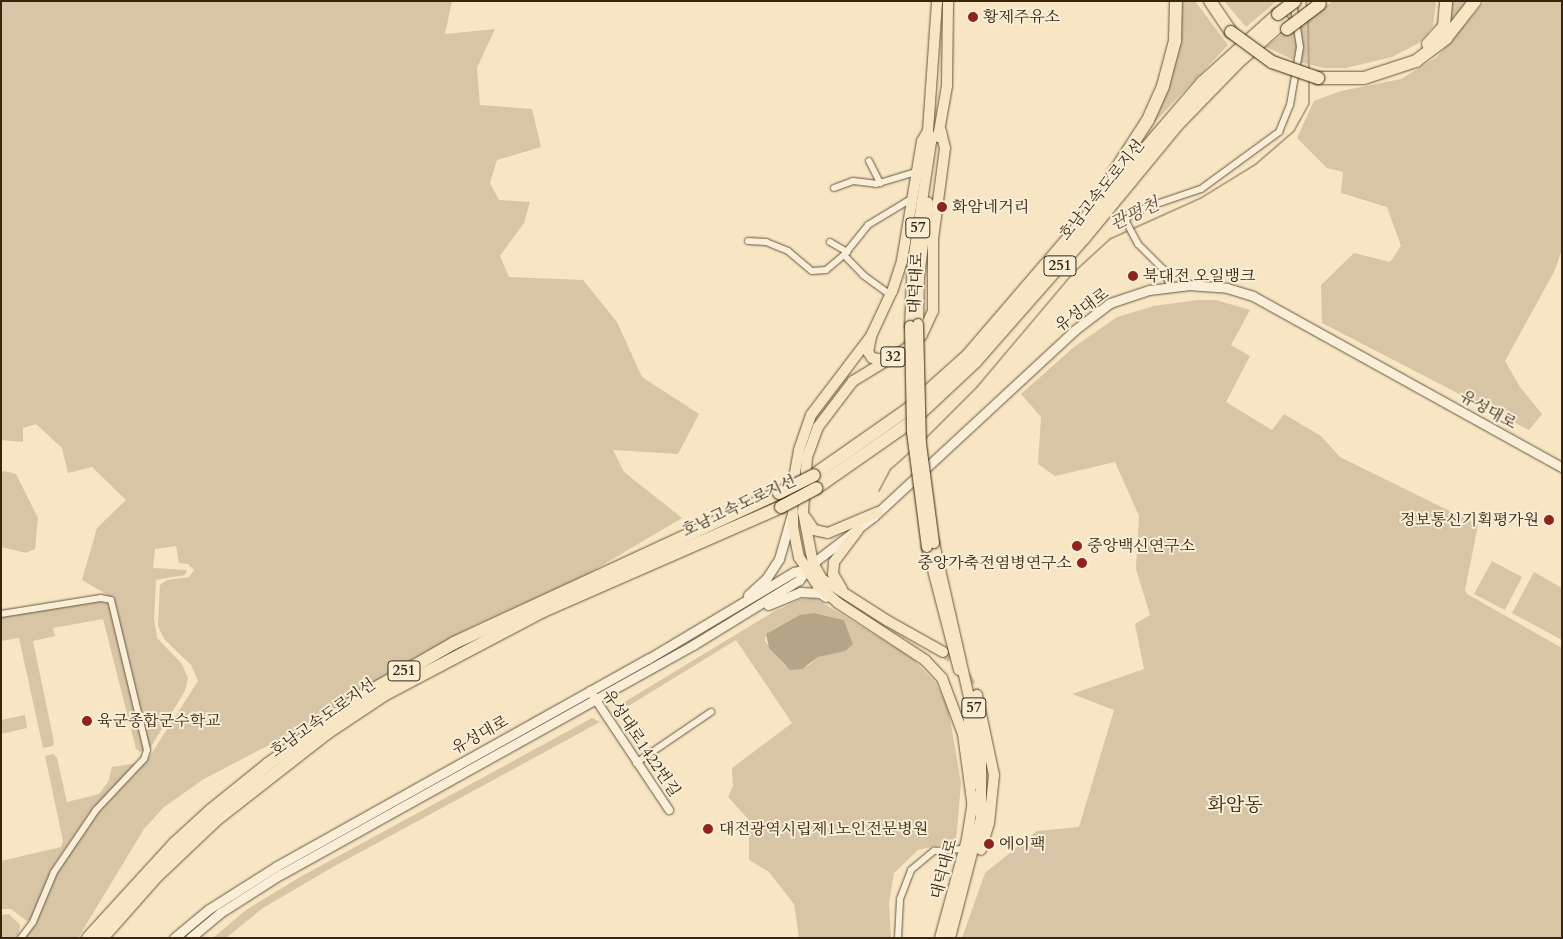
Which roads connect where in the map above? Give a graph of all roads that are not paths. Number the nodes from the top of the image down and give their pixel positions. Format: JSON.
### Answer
{"nodes":[{"id":1,"x":937,"y":1,"type":"edge"},
{"id":2,"x":948,"y":1,"type":"edge"},
{"id":3,"x":1176,"y":1,"type":"edge"},
{"id":4,"x":1210,"y":1,"type":"edge"},
{"id":5,"x":1219,"y":1,"type":"edge"},
{"id":6,"x":1294,"y":1,"type":"edge"},
{"id":7,"x":1446,"y":1,"type":"edge"},
{"id":8,"x":1475,"y":1,"type":"edge"},
{"id":9,"x":1318,"y":2,"type":"edge"},
{"id":10,"x":1283,"y":22,"type":"junction"},
{"id":11,"x":1234,"y":30,"type":"junction"},
{"id":12,"x":1319,"y":74,"type":"junction"},
{"id":13,"x":928,"y":131,"type":"junction"},
{"id":14,"x":941,"y":131,"type":"junction"},
{"id":15,"x":869,"y":161,"type":"dead end"},
{"id":16,"x":916,"y":172,"type":"junction"},
{"id":17,"x":880,"y":183,"type":"junction"},
{"id":18,"x":834,"y":188,"type":"dead end"},
{"id":19,"x":911,"y":199,"type":"junction"},
{"id":20,"x":748,"y":242,"type":"dead end"},
{"id":21,"x":830,"y":242,"type":"dead end"},
{"id":22,"x":846,"y":253,"type":"junction"},
{"id":23,"x":1171,"y":287,"type":"junction"},
{"id":24,"x":891,"y":295,"type":"junction"},
{"id":25,"x":914,"y":325,"type":"junction"},
{"id":26,"x":997,"y":325,"type":"junction"},
{"id":27,"x":871,"y":336,"type":"junction"},
{"id":28,"x":887,"y":360,"type":"junction"},
{"id":29,"x":1562,"y":467,"type":"edge"},
{"id":30,"x":815,"y":481,"type":"junction"},
{"id":31,"x":787,"y":509,"type":"junction"},
{"id":32,"x":804,"y":512,"type":"junction"},
{"id":33,"x":878,"y":512,"type":"junction"},
{"id":34,"x":806,"y":525,"type":"junction"},
{"id":35,"x":858,"y":530,"type":"junction"},
{"id":36,"x":931,"y":545,"type":"junction"},
{"id":37,"x":810,"y":566,"type":"junction"},
{"id":38,"x":849,"y":597,"type":"junction"},
{"id":39,"x":838,"y":603,"type":"junction"},
{"id":40,"x":728,"y":612,"type":"junction"},
{"id":41,"x":747,"y":612,"type":"junction"},
{"id":42,"x":1,"y":614,"type":"edge"},
{"id":43,"x":943,"y":652,"type":"tunnel mouth"},
{"id":44,"x":590,"y":691,"type":"junction"},
{"id":45,"x":977,"y":695,"type":"tunnel mouth"},
{"id":46,"x":596,"y":701,"type":"junction"},
{"id":47,"x":711,"y":712,"type":"dead end"},
{"id":48,"x":636,"y":763,"type":"junction"},
{"id":49,"x":973,"y":808,"type":"junction"},
{"id":50,"x":669,"y":810,"type":"dead end"},
{"id":51,"x":965,"y":849,"type":"junction"},
{"id":52,"x":969,"y":876,"type":"junction"},
{"id":53,"x":20,"y":938,"type":"edge"},
{"id":54,"x":88,"y":938,"type":"edge"},
{"id":55,"x":102,"y":938,"type":"edge"},
{"id":56,"x":174,"y":938,"type":"edge"},
{"id":57,"x":190,"y":938,"type":"edge"},
{"id":58,"x":898,"y":938,"type":"edge"},
{"id":59,"x":940,"y":938,"type":"edge"},
{"id":60,"x":950,"y":938,"type":"edge"}],
"edges":[{"from":1,"to":13,"type":"main road","name":"대덕대로","number":"32"},
{"from":2,"to":14,"type":"main road","name":"대덕대로","number":"32"},
{"from":3,"to":26,"type":"highway"},
{"from":4,"to":11,"type":"highway"},
{"from":5,"to":11,"type":"highway"},
{"from":6,"to":10,"type":"highway","name":"호남고속도로지선","number":"251","bridge":true},
{"from":6,"to":23,"type":"street"},
{"from":7,"to":12,"type":"highway"},
{"from":8,"to":12,"type":"highway"},
{"from":9,"to":10,"type":"highway","bridge":true},
{"from":10,"to":26,"type":"highway","name":"호남고속도로지선","number":"251"},
{"from":10,"to":30,"type":"highway","name":"호남고속도로지선","number":"251"},
{"from":11,"to":12,"type":"highway","bridge":true},
{"from":13,"to":16,"type":"main road","name":"대덕대로","number":"32"},
{"from":13,"to":25,"type":"main road","name":"대덕대로","number":"57"},
{"from":14,"to":25,"type":"main road","name":"대덕대로","number":"57"},
{"from":14,"to":28,"type":"main road","name":"대덕대로","number":"32"},
{"from":15,"to":17,"type":"street"},
{"from":16,"to":17,"type":"street"},
{"from":16,"to":19,"type":"main road","name":"대덕대로","number":"32"},
{"from":17,"to":18,"type":"street"},
{"from":19,"to":22,"type":"street"},
{"from":19,"to":24,"type":"main road","name":"대덕대로","number":"32"},
{"from":20,"to":22,"type":"street"},
{"from":21,"to":22,"type":"street"},
{"from":22,"to":24,"type":"street"},
{"from":23,"to":29,"type":"main road","name":"유성대로"},
{"from":23,"to":33,"type":"main road","name":"유성대로"},
{"from":24,"to":27,"type":"main road","name":"대덕대로","number":"32"},
{"from":25,"to":36,"type":"main road","number":"57","bridge":true},
{"from":26,"to":30,"type":"highway","name":"호남고속도로지선","number":"251"},
{"from":27,"to":28,"type":"main road"},
{"from":27,"to":31,"type":"main road","name":"대덕대로","number":"32"},
{"from":28,"to":32,"type":"main road","name":"대덕대로","number":"32"},
{"from":30,"to":31,"type":"highway","name":"호남고속도로지선","number":"251","bridge":true},
{"from":30,"to":54,"type":"highway","name":"호남고속도로지선","number":"251","bridge":true},
{"from":31,"to":34,"type":"main road"},
{"from":31,"to":37,"type":"main road","name":"대덕대로"},
{"from":31,"to":40,"type":"main road","number":"32"},
{"from":31,"to":55,"type":"highway","name":"호남고속도로지선","number":"251"},
{"from":32,"to":33,"type":"main road"},
{"from":32,"to":34,"type":"main road","name":"대덕대로","number":"32"},
{"from":33,"to":35,"type":"main road","name":"유성대로"},
{"from":34,"to":37,"type":"main road","name":"대덕대로","number":"32"},
{"from":35,"to":37,"type":"main road","name":"유성대로"},
{"from":35,"to":38,"type":"main road"},
{"from":36,"to":49,"type":"main road","number":"57"},
{"from":36,"to":52,"type":"main road","number":"57"},
{"from":37,"to":38,"type":"main road"},
{"from":37,"to":39,"type":"main road"},
{"from":37,"to":40,"type":"main road","name":"유성대로","number":"32"},
{"from":37,"to":41,"type":"main road","name":"유성대로"},
{"from":38,"to":43,"type":"main road"},
{"from":39,"to":41,"type":"main road"},
{"from":39,"to":49,"type":"main road"},
{"from":40,"to":44,"type":"main road","name":"유성대로","number":"32"},
{"from":41,"to":46,"type":"main road","name":"유성대로"},
{"from":42,"to":53,"type":"street"},
{"from":44,"to":46,"type":"street","name":"유성대로1422번길"},
{"from":44,"to":56,"type":"main road","name":"유성대로","number":"32"},
{"from":45,"to":52,"type":"main road"},
{"from":46,"to":48,"type":"street","name":"유성대로1422번길"},
{"from":46,"to":57,"type":"main road","name":"유성대로"},
{"from":47,"to":48,"type":"street"},
{"from":48,"to":50,"type":"street","name":"유성대로1422번길"},
{"from":49,"to":51,"type":"main road","name":"대덕대로","number":"57"},
{"from":51,"to":58,"type":"street"},
{"from":51,"to":59,"type":"main road","name":"대덕대로","number":"57"},
{"from":52,"to":60,"type":"main road","name":"대덕대로","number":"57"}]}
